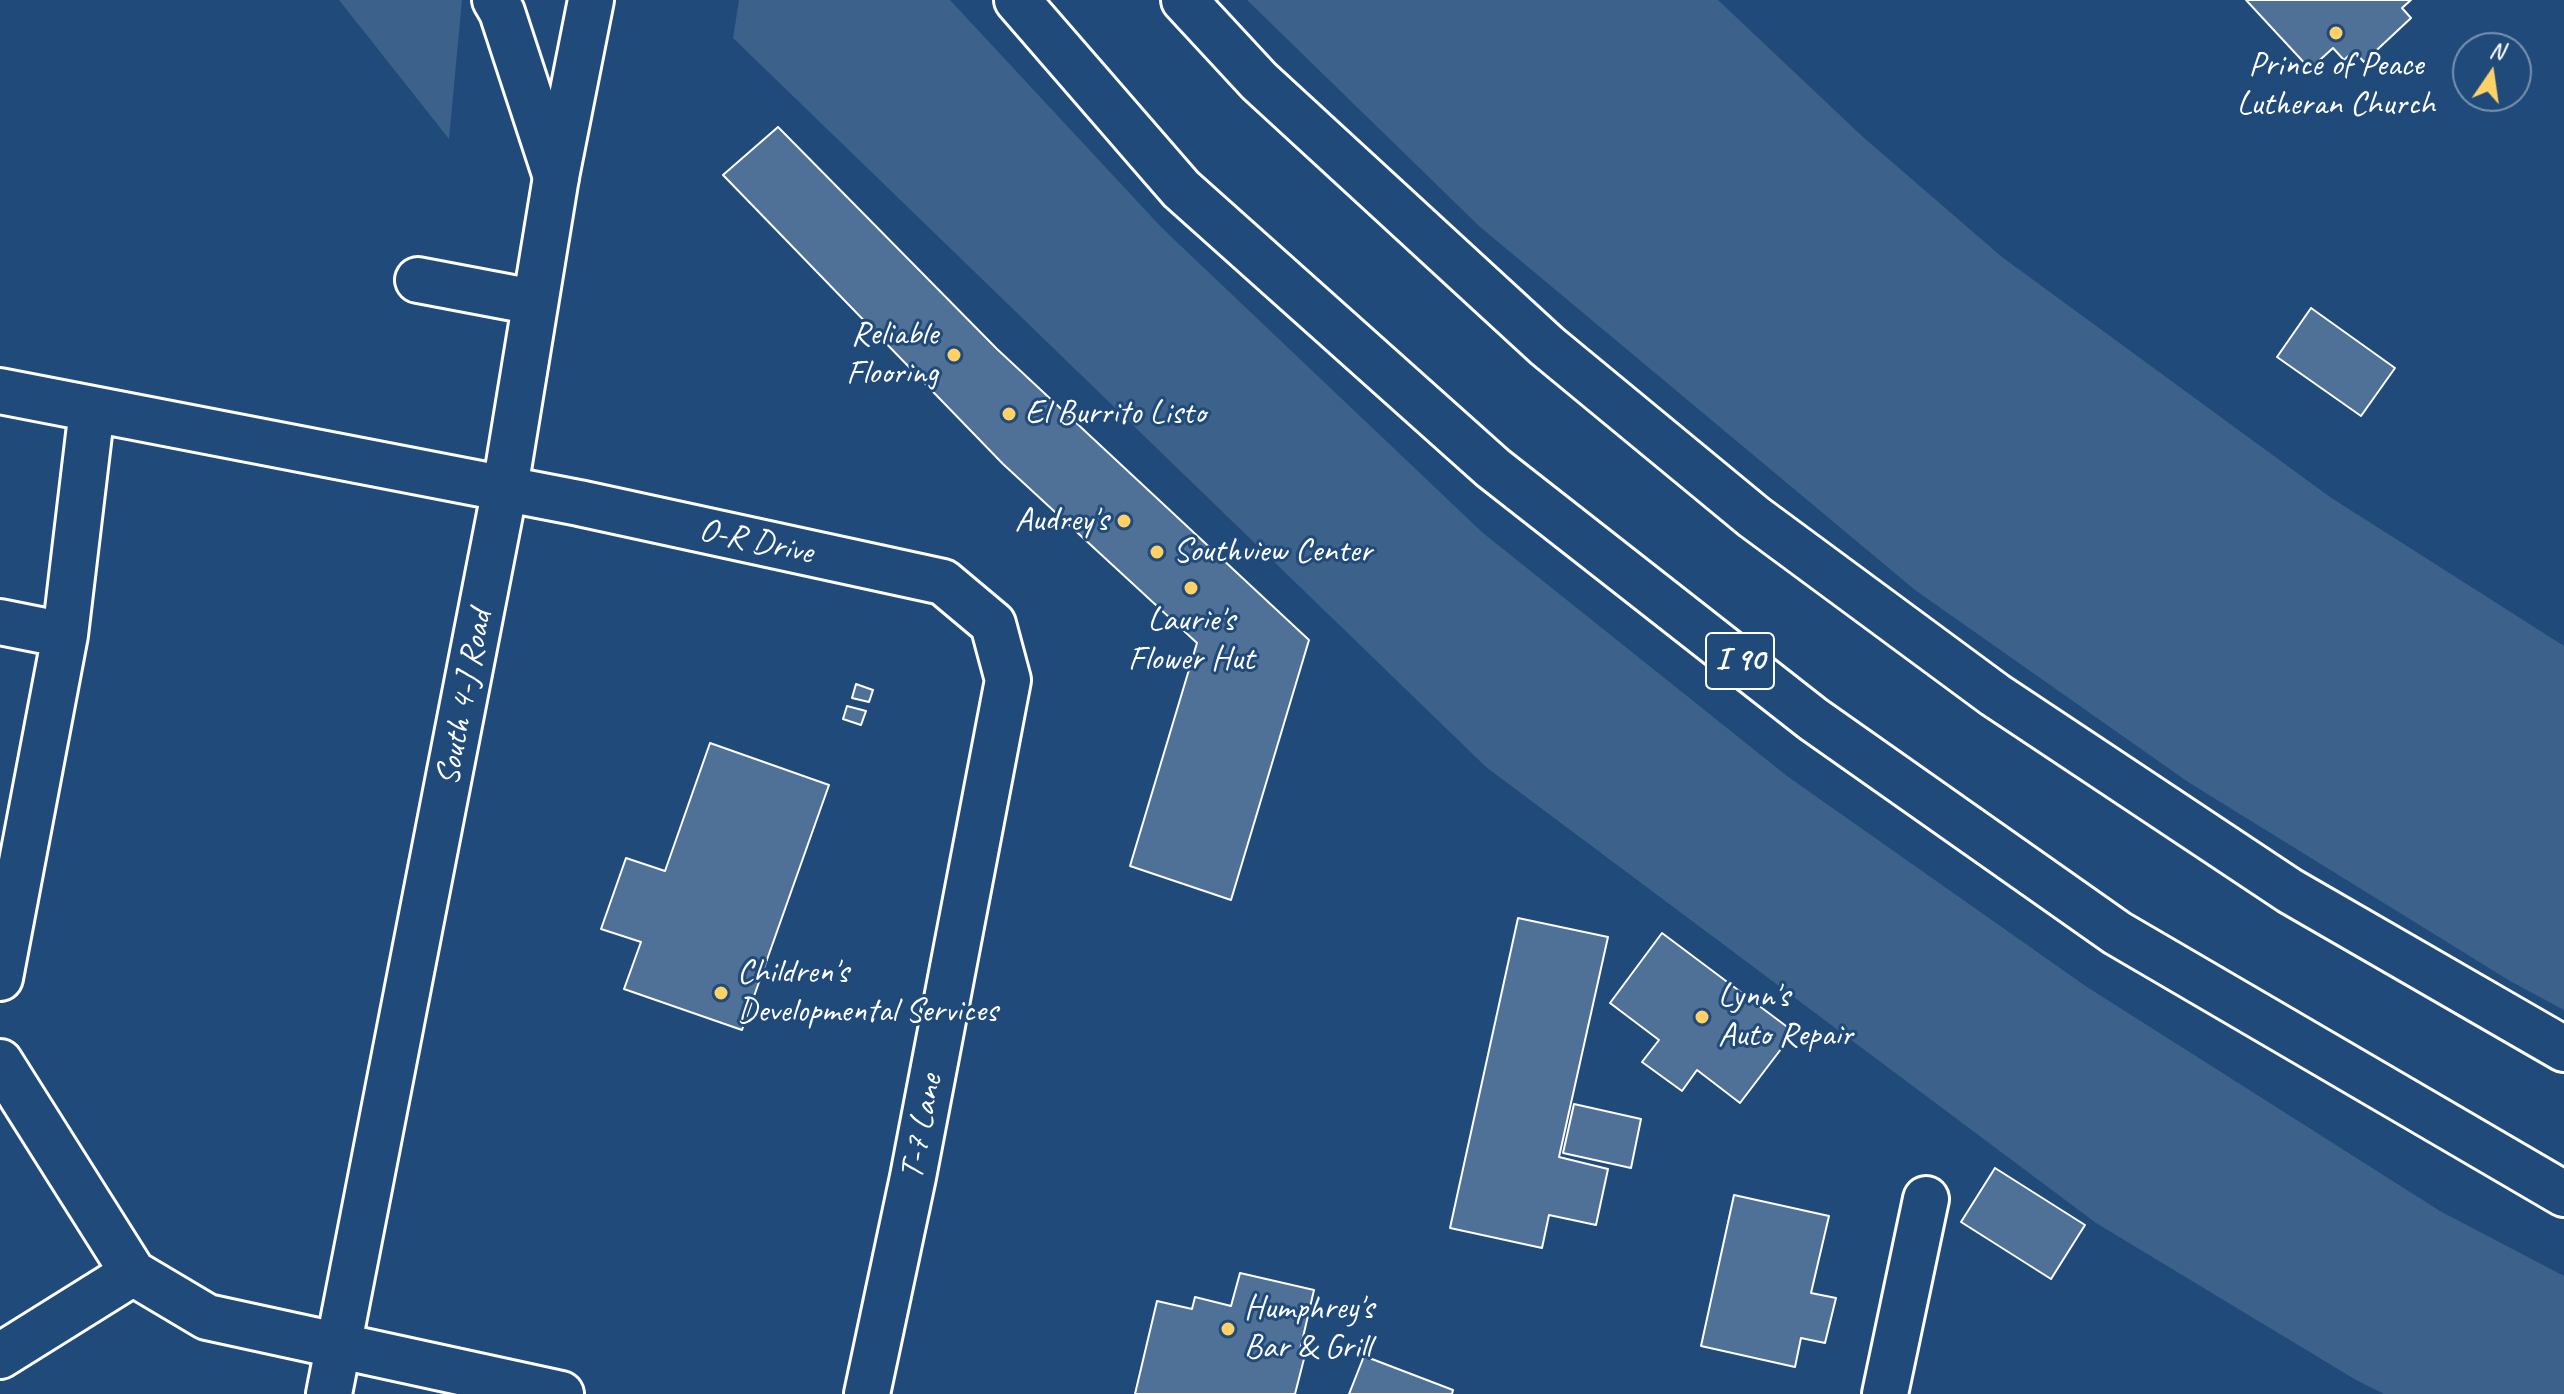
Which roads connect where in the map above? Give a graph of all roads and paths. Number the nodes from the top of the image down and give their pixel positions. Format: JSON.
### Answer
{"nodes":[{"id":1,"x":495,"y":0,"type":"edge"},
{"id":2,"x":591,"y":0,"type":"edge"},
{"id":3,"x":1017,"y":0,"type":"edge"},
{"id":4,"x":1184,"y":0,"type":"edge"},
{"id":5,"x":556,"y":177,"type":"junction"},
{"id":6,"x":418,"y":280,"type":"dead end"},
{"id":7,"x":534,"y":302,"type":"junction"},
{"id":8,"x":0,"y":391,"type":"edge"},
{"id":9,"x":92,"y":409,"type":"junction"},
{"id":10,"x":505,"y":488,"type":"junction"},
{"id":11,"x":0,"y":622,"type":"edge"},
{"id":12,"x":993,"y":624,"type":"joint"},
{"id":13,"x":65,"y":635,"type":"junction"},
{"id":14,"x":0,"y":978,"type":"edge"},
{"id":15,"x":2564,"y":1049,"type":"edge"},
{"id":16,"x":0,"y":1062,"type":"edge"},
{"id":17,"x":2554,"y":1190,"type":"edge"},
{"id":18,"x":1926,"y":1199,"type":"dead end"},
{"id":19,"x":133,"y":1273,"type":"junction"},
{"id":20,"x":339,"y":1347,"type":"junction"},
{"id":21,"x":0,"y":1356,"type":"edge"},
{"id":22,"x":329,"y":1394,"type":"edge"},
{"id":23,"x":561,"y":1394,"type":"edge"},
{"id":24,"x":867,"y":1394,"type":"edge"},
{"id":25,"x":1885,"y":1394,"type":"edge"}],
"edges":[{"from":1,"to":5,"type":"main road"},
{"from":2,"to":5,"type":"main road","name":"South 4-J Road"},
{"from":3,"to":17,"type":"main road","number":"I 90"},
{"from":4,"to":15,"type":"main road"},
{"from":5,"to":7,"type":"main road","name":"South 4-J Road"},
{"from":6,"to":7,"type":"main road"},
{"from":7,"to":10,"type":"main road","name":"South 4-J Road"},
{"from":8,"to":9,"type":"main road","name":"O-R Drive"},
{"from":9,"to":10,"type":"main road","name":"O-R Drive"},
{"from":9,"to":13,"type":"main road"},
{"from":10,"to":12,"type":"main road","name":"O-R Drive"},
{"from":10,"to":20,"type":"main road","name":"South 4-J Road"},
{"from":11,"to":13,"type":"main road"},
{"from":12,"to":24,"type":"main road","name":"T-7 Lane"},
{"from":13,"to":14,"type":"main road"},
{"from":16,"to":19,"type":"main road"},
{"from":18,"to":25,"type":"main road"},
{"from":19,"to":20,"type":"main road"},
{"from":19,"to":21,"type":"main road"},
{"from":20,"to":22,"type":"main road","name":"South 4-J Road"},
{"from":20,"to":23,"type":"main road"}]}
